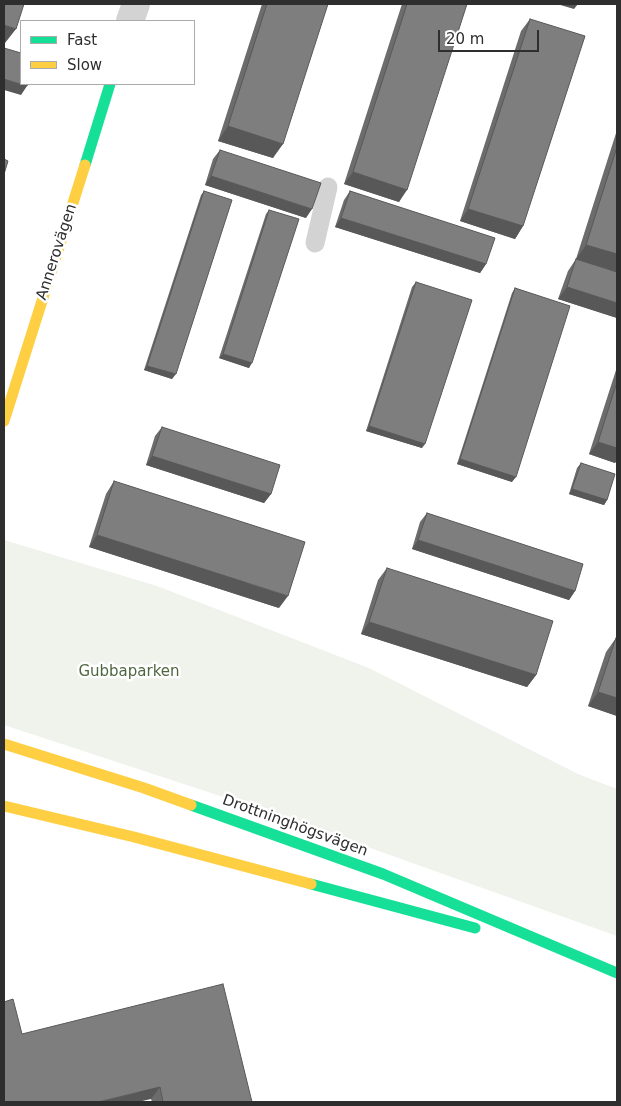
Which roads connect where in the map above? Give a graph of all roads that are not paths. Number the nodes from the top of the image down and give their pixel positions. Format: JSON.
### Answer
{"nodes":[{"id":1,"x":136,"y":4,"type":"edge"},
{"id":2,"x":130,"y":20,"type":"edge"},
{"id":3,"x":110,"y":85,"type":"edge"},
{"id":4,"x":328,"y":187,"type":"dead end"},
{"id":5,"x":315,"y":243,"type":"dead end"},
{"id":6,"x":4,"y":421,"type":"edge"},
{"id":7,"x":4,"y":744,"type":"edge"},
{"id":8,"x":4,"y":806,"type":"edge"},
{"id":9,"x":570,"y":954,"type":"junction"},
{"id":10,"x":617,"y":973,"type":"edge"}],
"edges":[{"from":1,"to":2,"type":"street"},
{"from":3,"to":6,"type":"street","name":"Annerovägen"},
{"from":4,"to":5,"type":"lane"},
{"from":7,"to":9,"type":"street","name":"Drottninghögsvägen"},
{"from":8,"to":9,"type":"street","name":"Drottninghögsvägen"},
{"from":9,"to":10,"type":"street","name":"Drottninghögsvägen"}]}
